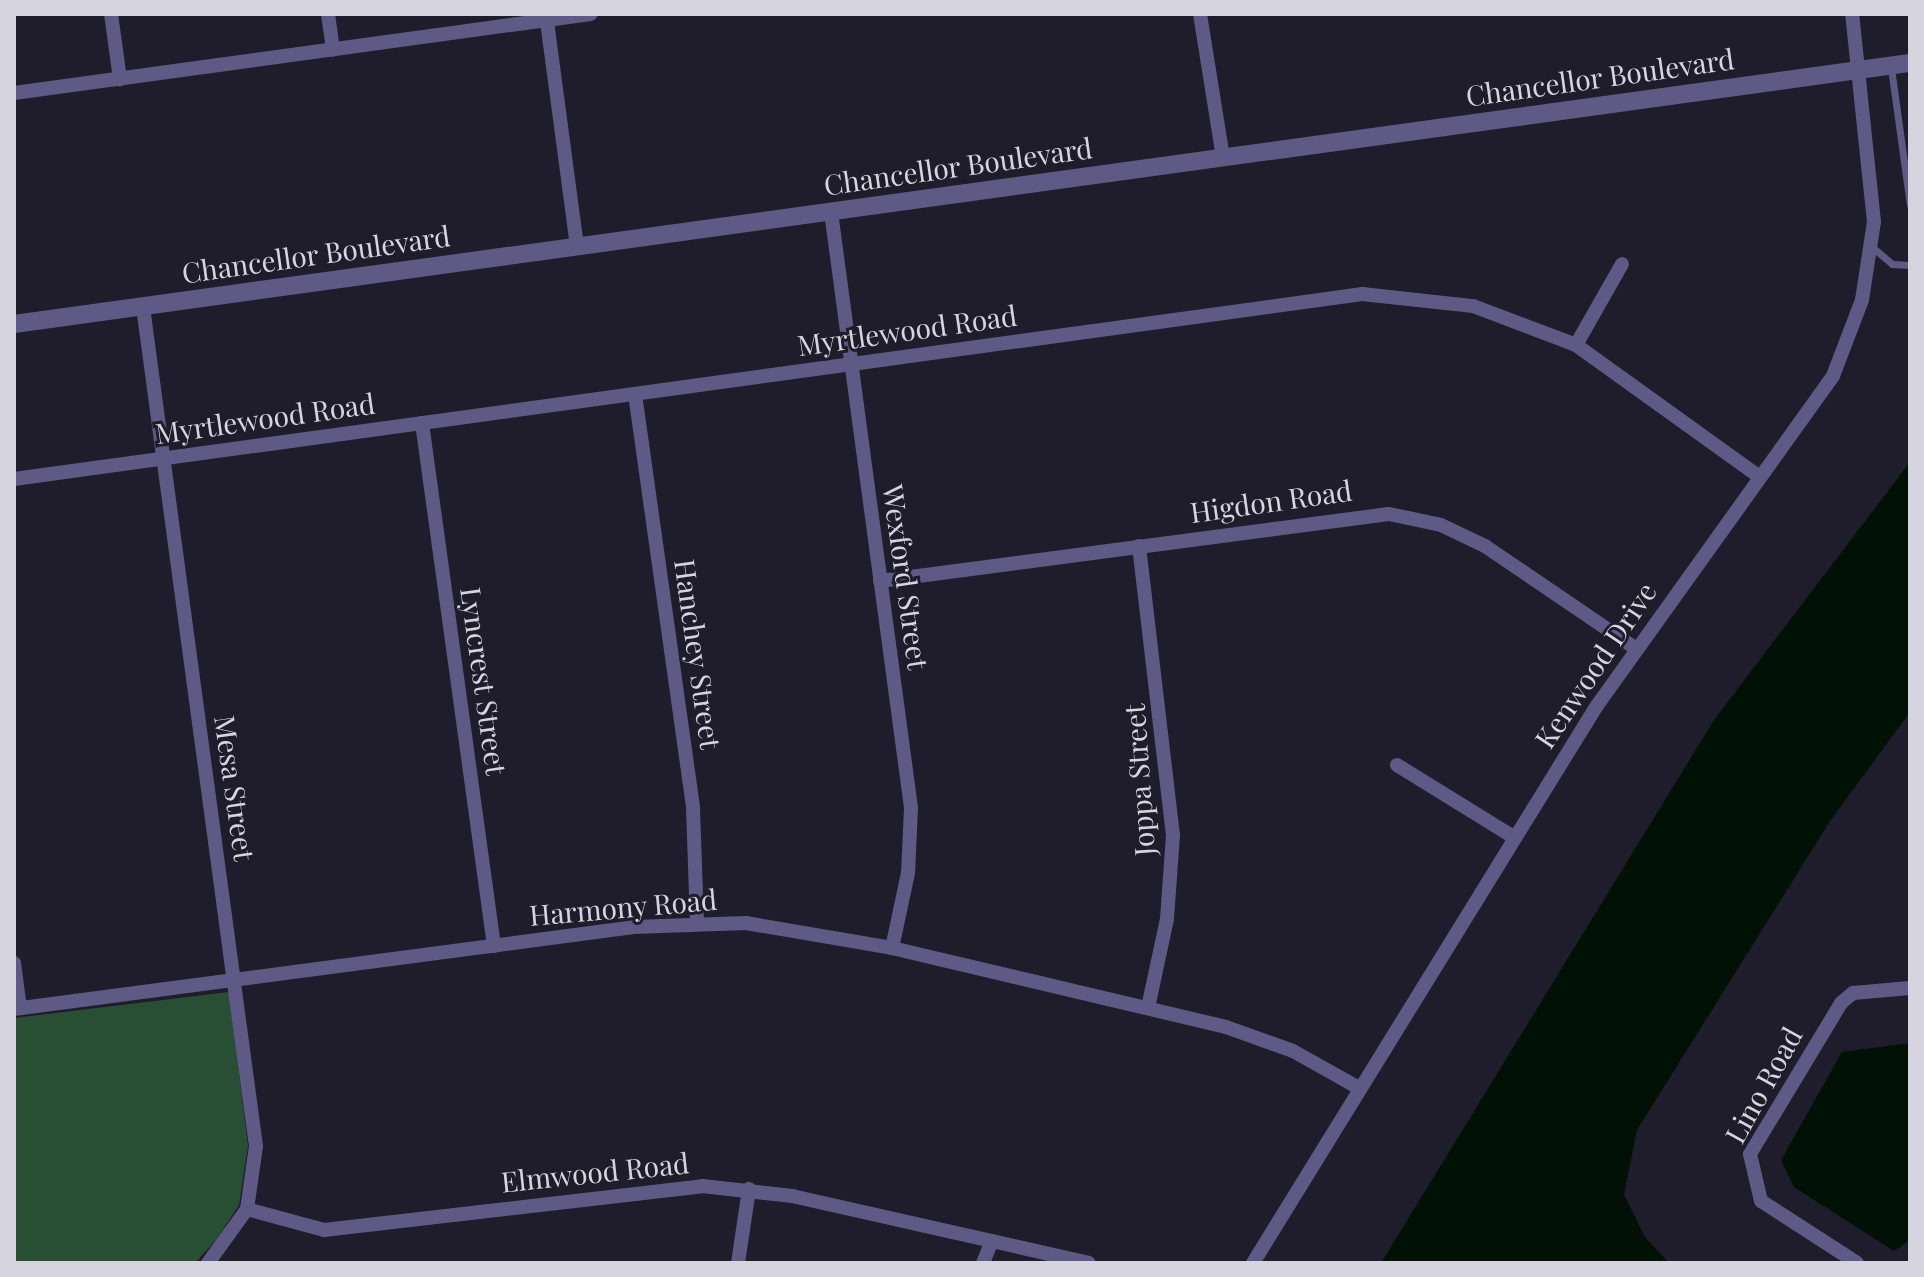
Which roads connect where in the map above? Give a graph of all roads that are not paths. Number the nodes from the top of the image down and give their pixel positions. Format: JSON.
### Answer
{"nodes":[{"id":1,"x":111,"y":14,"type":"edge"},
{"id":2,"x":328,"y":14,"type":"edge"},
{"id":3,"x":591,"y":14,"type":"edge"},
{"id":4,"x":1200,"y":14,"type":"edge"},
{"id":5,"x":1852,"y":14,"type":"edge"},
{"id":6,"x":546,"y":17,"type":"edge"},
{"id":7,"x":333,"y":50,"type":"junction"},
{"id":8,"x":1910,"y":63,"type":"edge"},
{"id":9,"x":1891,"y":66,"type":"junction"},
{"id":10,"x":1861,"y":70,"type":"junction"},
{"id":11,"x":120,"y":79,"type":"junction"},
{"id":12,"x":14,"y":93,"type":"edge"},
{"id":13,"x":1223,"y":157,"type":"junction"},
{"id":14,"x":1910,"y":205,"type":"edge"},
{"id":15,"x":831,"y":212,"type":"junction"},
{"id":16,"x":577,"y":247,"type":"junction"},
{"id":17,"x":1872,"y":247,"type":"junction"},
{"id":18,"x":1622,"y":264,"type":"dead end"},
{"id":19,"x":1910,"y":265,"type":"edge"},
{"id":20,"x":143,"y":307,"type":"junction"},
{"id":21,"x":14,"y":324,"type":"edge"},
{"id":22,"x":1576,"y":345,"type":"junction"},
{"id":23,"x":851,"y":364,"type":"junction"},
{"id":24,"x":635,"y":394,"type":"junction"},
{"id":25,"x":422,"y":423,"type":"junction"},
{"id":26,"x":163,"y":458,"type":"junction"},
{"id":27,"x":1760,"y":477,"type":"junction"},
{"id":28,"x":14,"y":479,"type":"edge"},
{"id":29,"x":1139,"y":546,"type":"junction"},
{"id":30,"x":880,"y":581,"type":"junction"},
{"id":31,"x":1635,"y":648,"type":"junction"},
{"id":32,"x":1397,"y":765,"type":"dead end"},
{"id":33,"x":1512,"y":836,"type":"junction"},
{"id":34,"x":697,"y":922,"type":"junction"},
{"id":35,"x":494,"y":946,"type":"junction"},
{"id":36,"x":892,"y":948,"type":"junction"},
{"id":37,"x":14,"y":963,"type":"edge"},
{"id":38,"x":236,"y":982,"type":"junction"},
{"id":39,"x":1910,"y":988,"type":"edge"},
{"id":40,"x":1148,"y":1008,"type":"junction"},
{"id":41,"x":17,"y":1009,"type":"edge"},
{"id":42,"x":1359,"y":1088,"type":"junction"},
{"id":43,"x":749,"y":1189,"type":"junction"},
{"id":44,"x":247,"y":1209,"type":"junction"},
{"id":45,"x":992,"y":1241,"type":"junction"},
{"id":46,"x":208,"y":1263,"type":"edge"},
{"id":47,"x":738,"y":1263,"type":"edge"},
{"id":48,"x":983,"y":1263,"type":"edge"},
{"id":49,"x":1089,"y":1263,"type":"edge"},
{"id":50,"x":1253,"y":1263,"type":"edge"},
{"id":51,"x":1857,"y":1263,"type":"edge"}],
"edges":[{"from":1,"to":11,"type":"street"},
{"from":2,"to":7,"type":"street"},
{"from":3,"to":6,"type":"street"},
{"from":4,"to":13,"type":"street"},
{"from":5,"to":10,"type":"street","name":"Kenwood Drive"},
{"from":6,"to":7,"type":"street"},
{"from":6,"to":16,"type":"street"},
{"from":7,"to":11,"type":"street"},
{"from":8,"to":9,"type":"street","name":"Chancellor Boulevard"},
{"from":9,"to":10,"type":"street","name":"Chancellor Boulevard"},
{"from":9,"to":14,"type":"lane"},
{"from":10,"to":13,"type":"street","name":"Chancellor Boulevard"},
{"from":10,"to":17,"type":"street","name":"Kenwood Drive"},
{"from":11,"to":12,"type":"street"},
{"from":13,"to":15,"type":"street","name":"Chancellor Boulevard"},
{"from":15,"to":16,"type":"street","name":"Chancellor Boulevard"},
{"from":15,"to":23,"type":"street","name":"Wexford Street"},
{"from":16,"to":20,"type":"street","name":"Chancellor Boulevard"},
{"from":17,"to":19,"type":"lane"},
{"from":17,"to":27,"type":"street","name":"Kenwood Drive"},
{"from":18,"to":22,"type":"street"},
{"from":20,"to":21,"type":"street","name":"Chancellor Boulevard"},
{"from":20,"to":26,"type":"street","name":"Mesa Street"},
{"from":22,"to":23,"type":"street","name":"Myrtlewood Road"},
{"from":22,"to":27,"type":"street","name":"Myrtlewood Road"},
{"from":23,"to":24,"type":"street","name":"Myrtlewood Road"},
{"from":23,"to":30,"type":"street","name":"Wexford Street"},
{"from":24,"to":25,"type":"street","name":"Myrtlewood Road"},
{"from":24,"to":34,"type":"street","name":"Hanchey Street"},
{"from":25,"to":26,"type":"street","name":"Myrtlewood Road"},
{"from":25,"to":35,"type":"street","name":"Lyncrest Street"},
{"from":26,"to":28,"type":"street","name":"Myrtlewood Road"},
{"from":26,"to":38,"type":"street","name":"Mesa Street"},
{"from":27,"to":31,"type":"street","name":"Kenwood Drive"},
{"from":29,"to":30,"type":"street","name":"Higdon Road"},
{"from":29,"to":31,"type":"street","name":"Higdon Road"},
{"from":29,"to":40,"type":"street","name":"Joppa Street"},
{"from":30,"to":36,"type":"street","name":"Wexford Street"},
{"from":31,"to":33,"type":"street","name":"Kenwood Drive"},
{"from":32,"to":33,"type":"street"},
{"from":33,"to":42,"type":"street","name":"Kenwood Drive"},
{"from":34,"to":35,"type":"street","name":"Harmony Road"},
{"from":34,"to":36,"type":"street","name":"Harmony Road"},
{"from":35,"to":38,"type":"street","name":"Harmony Road"},
{"from":36,"to":40,"type":"street","name":"Harmony Road"},
{"from":37,"to":41,"type":"street"},
{"from":38,"to":41,"type":"street","name":"Harmony Road"},
{"from":38,"to":44,"type":"street","name":"Mesa Street"},
{"from":39,"to":51,"type":"street","name":"Lino Road"},
{"from":40,"to":42,"type":"street","name":"Harmony Road"},
{"from":42,"to":50,"type":"street","name":"Kenwood Drive"},
{"from":43,"to":44,"type":"street","name":"Elmwood Road"},
{"from":43,"to":45,"type":"street","name":"Elmwood Road"},
{"from":43,"to":47,"type":"street"},
{"from":44,"to":46,"type":"street","name":"Mesa Street"},
{"from":45,"to":48,"type":"street"},
{"from":45,"to":49,"type":"street","name":"Elmwood Road"}]}
